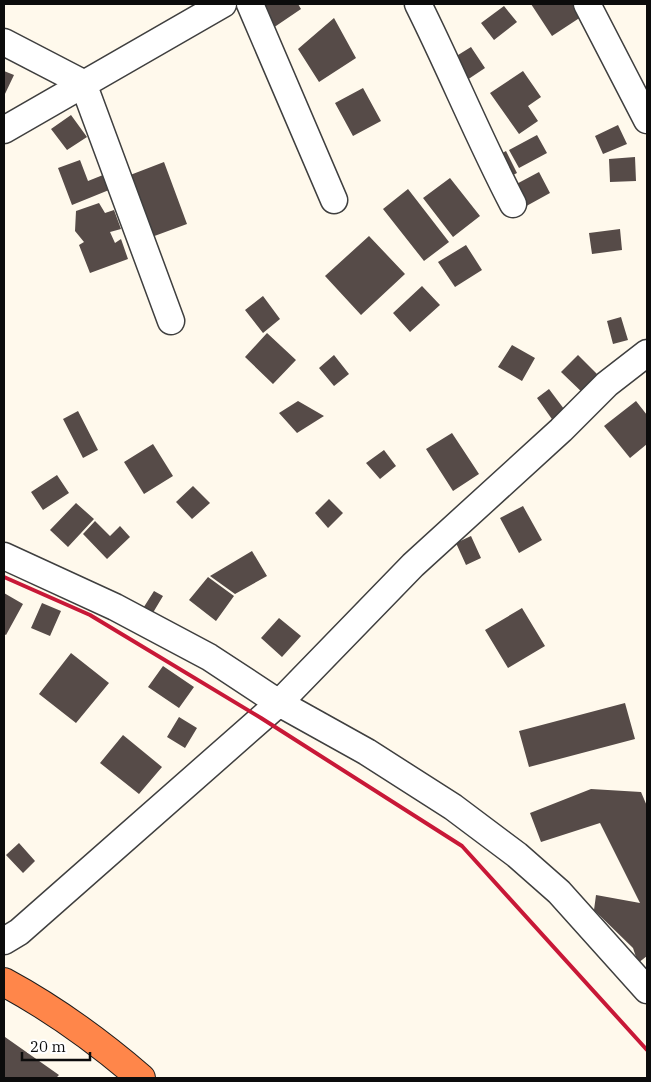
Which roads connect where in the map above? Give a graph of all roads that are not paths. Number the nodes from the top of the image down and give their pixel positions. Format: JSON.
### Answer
{"nodes":[{"id":1,"x":223,"y":4,"type":"edge"},
{"id":2,"x":250,"y":4,"type":"edge"},
{"id":3,"x":418,"y":4,"type":"edge"},
{"id":4,"x":587,"y":4,"type":"edge"},
{"id":5,"x":4,"y":42,"type":"edge"},
{"id":6,"x":83,"y":83,"type":"junction"},
{"id":7,"x":647,"y":120,"type":"edge"},
{"id":8,"x":4,"y":130,"type":"edge"},
{"id":9,"x":334,"y":200,"type":"dead end"},
{"id":10,"x":513,"y":204,"type":"dead end"},
{"id":11,"x":171,"y":321,"type":"dead end"},
{"id":12,"x":647,"y":353,"type":"edge"},
{"id":13,"x":4,"y":556,"type":"edge"},
{"id":14,"x":279,"y":703,"type":"junction"},
{"id":15,"x":4,"y":941,"type":"edge"},
{"id":16,"x":4,"y":982,"type":"edge"},
{"id":17,"x":647,"y":990,"type":"edge"},
{"id":18,"x":141,"y":1078,"type":"edge"}],
"edges":[{"from":1,"to":6,"type":"street"},
{"from":2,"to":9,"type":"street"},
{"from":3,"to":10,"type":"street"},
{"from":4,"to":7,"type":"street"},
{"from":5,"to":6,"type":"street"},
{"from":6,"to":8,"type":"street"},
{"from":6,"to":11,"type":"street"},
{"from":12,"to":14,"type":"street"},
{"from":13,"to":14,"type":"street"},
{"from":14,"to":15,"type":"street"},
{"from":14,"to":17,"type":"street"},
{"from":16,"to":18,"type":"highway"}]}
